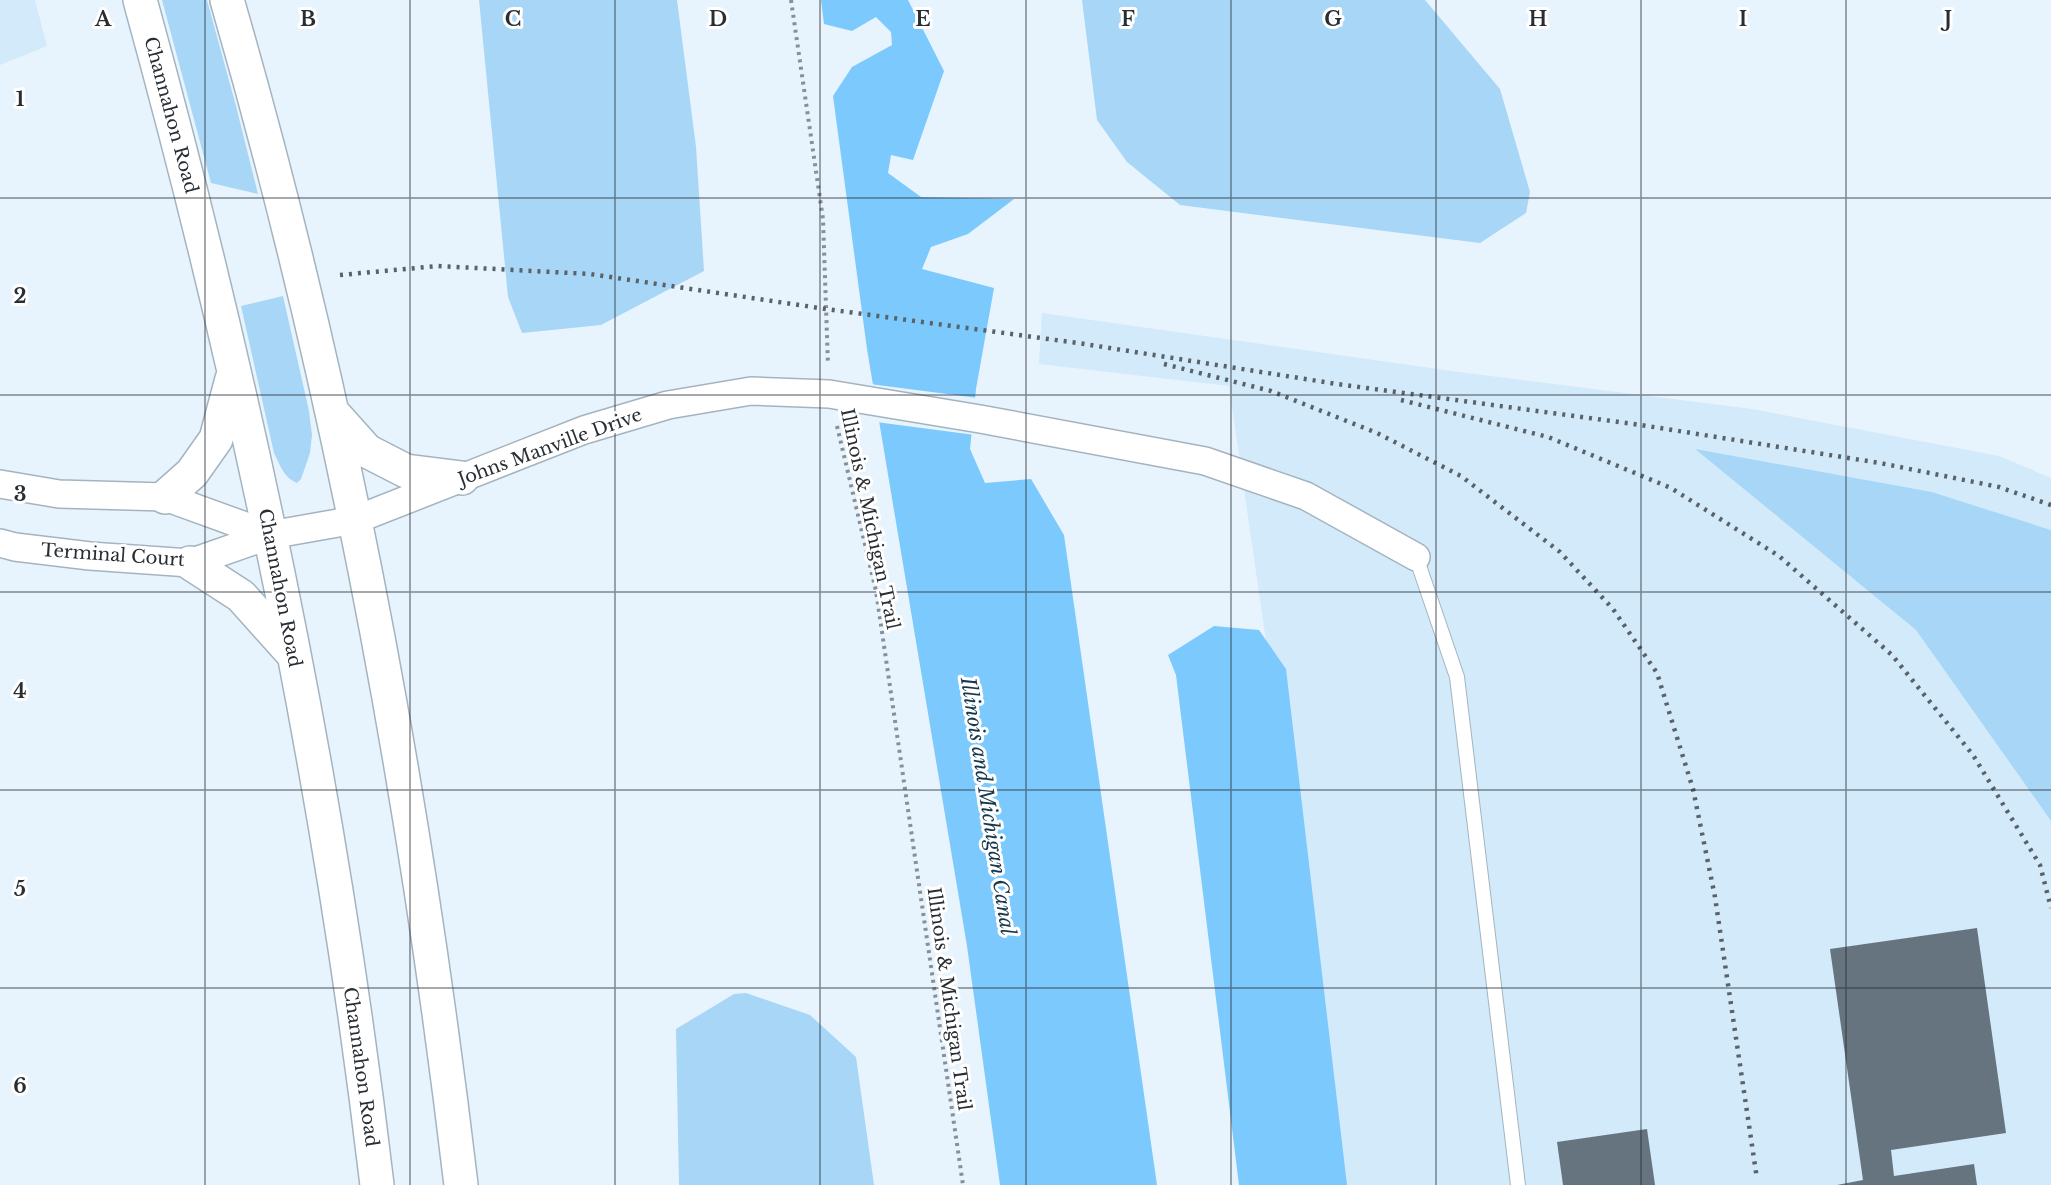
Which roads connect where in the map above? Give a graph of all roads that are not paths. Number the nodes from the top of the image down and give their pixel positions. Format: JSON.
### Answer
{"nodes":[{"id":1,"x":140,"y":0,"type":"edge"},
{"id":2,"x":227,"y":0,"type":"edge"},
{"id":3,"x":234,"y":371,"type":"junction"},
{"id":4,"x":330,"y":410,"type":"junction"},
{"id":5,"x":462,"y":478,"type":"junction"},
{"id":6,"x":0,"y":484,"type":"edge"},
{"id":7,"x":165,"y":497,"type":"junction"},
{"id":8,"x":355,"y":520,"type":"junction"},
{"id":9,"x":270,"y":535,"type":"junction"},
{"id":10,"x":0,"y":543,"type":"edge"},
{"id":11,"x":1416,"y":557,"type":"joint"},
{"id":12,"x":190,"y":563,"type":"junction"},
{"id":13,"x":293,"y":654,"type":"junction"},
{"id":14,"x":377,"y":1185,"type":"edge"},
{"id":15,"x":460,"y":1185,"type":"edge"},
{"id":16,"x":1518,"y":1185,"type":"edge"}],
"edges":[{"from":1,"to":3,"type":"main road","name":"Channahon Road"},
{"from":2,"to":4,"type":"main road"},
{"from":3,"to":7,"type":"main road"},
{"from":3,"to":9,"type":"main road","name":"Channahon Road"},
{"from":4,"to":5,"type":"main road"},
{"from":4,"to":8,"type":"main road"},
{"from":5,"to":8,"type":"street","name":"Johns Manville Drive"},
{"from":5,"to":11,"type":"street","name":"Johns Manville Drive"},
{"from":6,"to":7,"type":"street"},
{"from":7,"to":9,"type":"street"},
{"from":8,"to":9,"type":"street","name":"Johns Manville Drive"},
{"from":8,"to":15,"type":"main road"},
{"from":9,"to":12,"type":"street","name":"Terminal Court"},
{"from":9,"to":13,"type":"main road","name":"Channahon Road"},
{"from":10,"to":12,"type":"street","name":"Terminal Court"},
{"from":11,"to":16,"type":"lane"},
{"from":12,"to":13,"type":"main road"},
{"from":13,"to":14,"type":"main road","name":"Channahon Road"}]}
